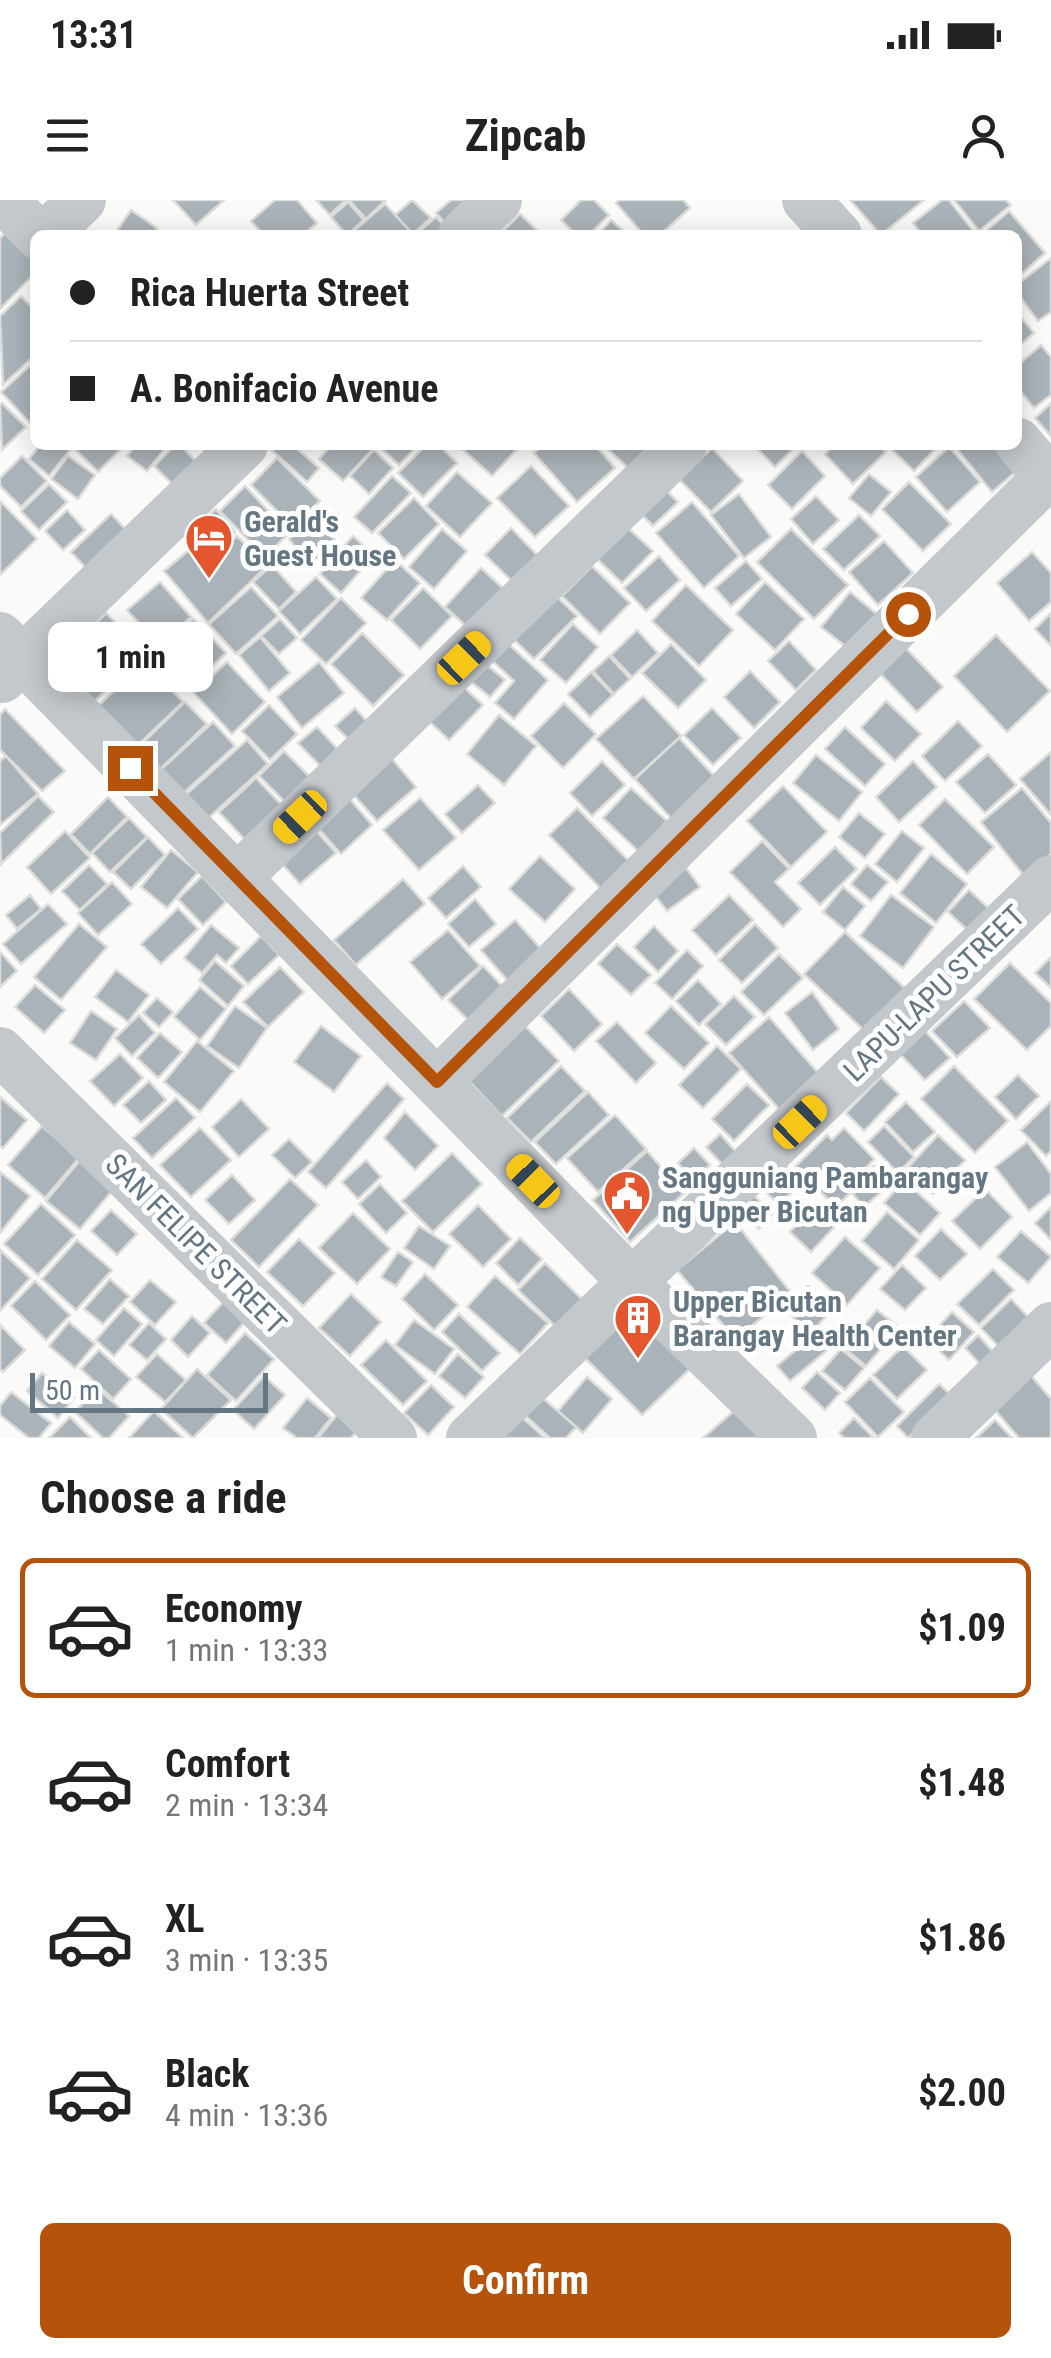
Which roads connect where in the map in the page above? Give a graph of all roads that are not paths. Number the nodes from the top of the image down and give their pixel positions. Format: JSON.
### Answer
{"nodes":[{"id":1,"x":4,"y":200,"type":"edge"},
{"id":2,"x":82,"y":200,"type":"edge"},
{"id":3,"x":498,"y":200,"type":"edge"},
{"id":4,"x":806,"y":200,"type":"edge"},
{"id":5,"x":33,"y":230,"type":"edge"},
{"id":6,"x":51,"y":230,"type":"edge"},
{"id":7,"x":467,"y":230,"type":"edge"},
{"id":8,"x":833,"y":230,"type":"edge"},
{"id":9,"x":238,"y":450,"type":"edge"},
{"id":10,"x":678,"y":450,"type":"edge"},
{"id":11,"x":1039,"y":463,"type":"edge"},
{"id":12,"x":7,"y":659,"type":"edge"},
{"id":13,"x":237,"y":878,"type":"junction"},
{"id":14,"x":1051,"y":879,"type":"edge"},
{"id":15,"x":0,"y":1050,"type":"edge"},
{"id":16,"x":437,"y":1082,"type":"junction"},
{"id":17,"x":633,"y":1283,"type":"junction"},
{"id":18,"x":1051,"y":1326,"type":"edge"},
{"id":19,"x":393,"y":1438,"type":"edge"},
{"id":20,"x":470,"y":1438,"type":"edge"},
{"id":21,"x":793,"y":1438,"type":"edge"},
{"id":22,"x":935,"y":1438,"type":"edge"}],
"edges":[{"from":1,"to":5,"type":"street"},
{"from":2,"to":6,"type":"street"},
{"from":3,"to":7,"type":"street"},
{"from":4,"to":8,"type":"street"},
{"from":9,"to":12,"type":"street"},
{"from":10,"to":13,"type":"street"},
{"from":11,"to":16,"type":"street"},
{"from":12,"to":13,"type":"street"},
{"from":13,"to":16,"type":"street"},
{"from":14,"to":17,"type":"street","name":"LAPU-LAPU STREET"},
{"from":15,"to":19,"type":"street","name":"SAN FELIPE STREET"},
{"from":16,"to":17,"type":"street"},
{"from":17,"to":20,"type":"street","name":"LAPU-LAPU STREET"},
{"from":17,"to":21,"type":"street"},
{"from":18,"to":22,"type":"street"}]}
